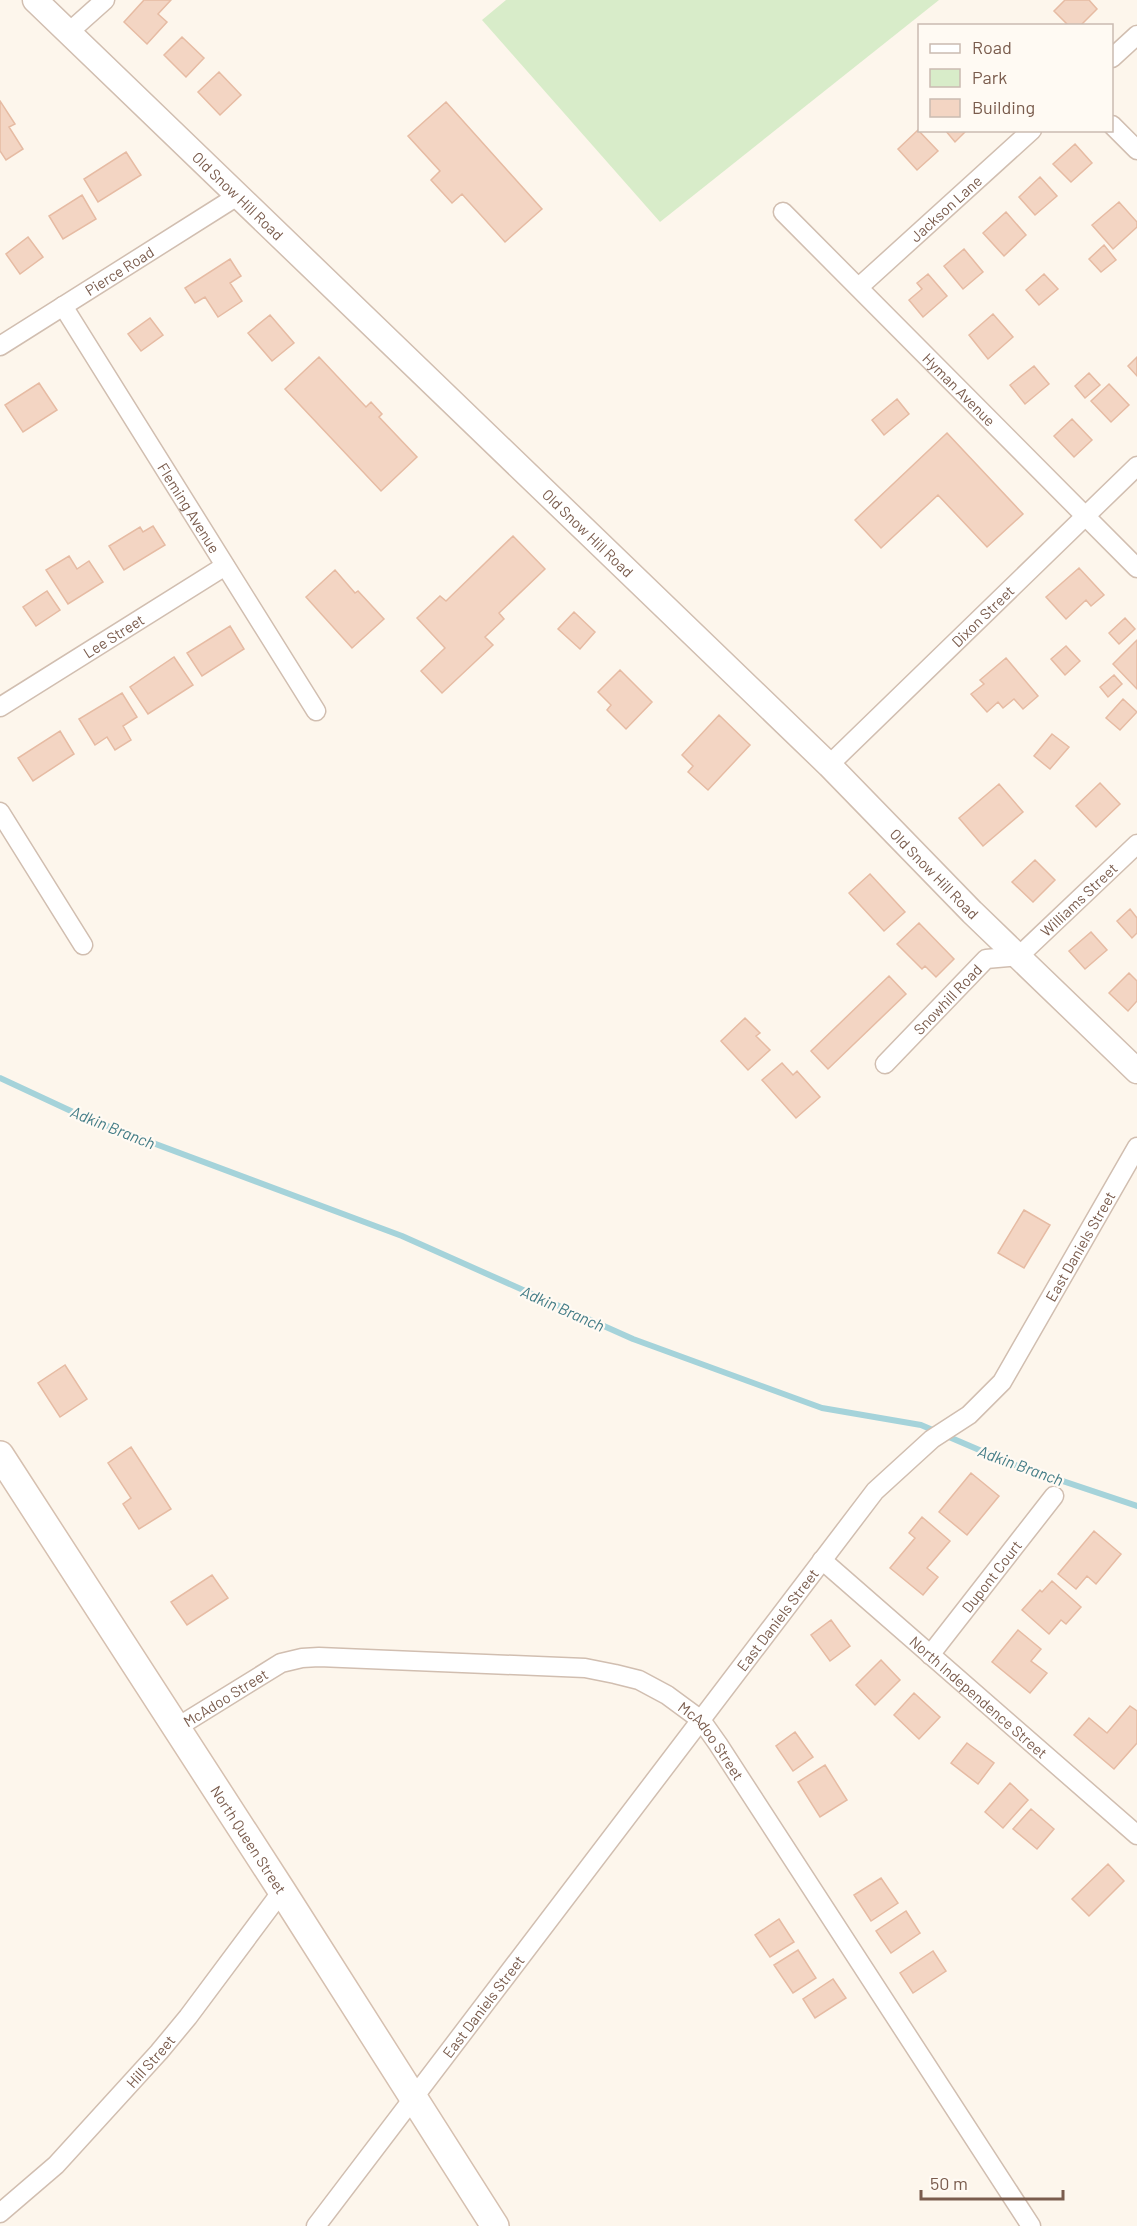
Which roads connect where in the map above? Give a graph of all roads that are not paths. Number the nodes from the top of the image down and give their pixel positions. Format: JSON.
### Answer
{"nodes":[{"id":1,"x":35,"y":0,"type":"edge"},
{"id":2,"x":105,"y":0,"type":"edge"},
{"id":3,"x":68,"y":33,"type":"junction"},
{"id":4,"x":1137,"y":35,"type":"edge"},
{"id":5,"x":1113,"y":57,"type":"edge"},
{"id":6,"x":1113,"y":126,"type":"edge"},
{"id":7,"x":1030,"y":132,"type":"edge"},
{"id":8,"x":1137,"y":150,"type":"edge"},
{"id":9,"x":239,"y":195,"type":"junction"},
{"id":10,"x":783,"y":212,"type":"dead end"},
{"id":11,"x":859,"y":287,"type":"junction"},
{"id":12,"x":63,"y":306,"type":"junction"},
{"id":13,"x":0,"y":346,"type":"edge"},
{"id":14,"x":1137,"y":466,"type":"edge"},
{"id":15,"x":1085,"y":516,"type":"junction"},
{"id":16,"x":225,"y":566,"type":"junction"},
{"id":17,"x":1137,"y":568,"type":"edge"},
{"id":18,"x":0,"y":707,"type":"edge"},
{"id":19,"x":316,"y":711,"type":"dead end"},
{"id":20,"x":829,"y":765,"type":"junction"},
{"id":21,"x":0,"y":812,"type":"edge"},
{"id":22,"x":1137,"y":844,"type":"edge"},
{"id":23,"x":83,"y":945,"type":"dead end"},
{"id":24,"x":1019,"y":956,"type":"junction"},
{"id":25,"x":885,"y":1064,"type":"dead end"},
{"id":26,"x":1137,"y":1071,"type":"edge"},
{"id":27,"x":1137,"y":1147,"type":"edge"},
{"id":28,"x":0,"y":1455,"type":"edge"},
{"id":29,"x":1054,"y":1496,"type":"dead end"},
{"id":30,"x":822,"y":1560,"type":"junction"},
{"id":31,"x":930,"y":1655,"type":"junction"},
{"id":32,"x":701,"y":1720,"type":"junction"},
{"id":33,"x":176,"y":1728,"type":"junction"},
{"id":34,"x":1134,"y":1827,"type":"edge"},
{"id":35,"x":282,"y":1891,"type":"junction"},
{"id":36,"x":414,"y":2098,"type":"junction"},
{"id":37,"x":0,"y":2213,"type":"edge"},
{"id":38,"x":316,"y":2226,"type":"edge"},
{"id":39,"x":495,"y":2226,"type":"edge"},
{"id":40,"x":1031,"y":2226,"type":"edge"}],
"edges":[{"from":1,"to":3,"type":"street","name":"Old Snow Hill Road"},
{"from":2,"to":3,"type":"street"},
{"from":3,"to":9,"type":"street","name":"Old Snow Hill Road"},
{"from":4,"to":5,"type":"street"},
{"from":6,"to":8,"type":"street"},
{"from":7,"to":11,"type":"street","name":"Jackson Lane"},
{"from":9,"to":12,"type":"street","name":"Pierce Road"},
{"from":9,"to":20,"type":"street","name":"Old Snow Hill Road"},
{"from":10,"to":11,"type":"street","name":"Hyman Avenue"},
{"from":11,"to":15,"type":"street","name":"Hyman Avenue"},
{"from":12,"to":13,"type":"street","name":"Pierce Road"},
{"from":12,"to":16,"type":"street","name":"Fleming Avenue"},
{"from":14,"to":15,"type":"street","name":"Dixon Street"},
{"from":15,"to":17,"type":"street","name":"Hyman Avenue"},
{"from":15,"to":20,"type":"street","name":"Dixon Street"},
{"from":16,"to":18,"type":"street","name":"Lee Street"},
{"from":16,"to":19,"type":"street","name":"Fleming Avenue"},
{"from":20,"to":24,"type":"street","name":"Old Snow Hill Road"},
{"from":21,"to":23,"type":"street"},
{"from":22,"to":24,"type":"street","name":"Williams Street"},
{"from":24,"to":25,"type":"street","name":"Snowhill Road"},
{"from":24,"to":26,"type":"street","name":"Old Snow Hill Road"},
{"from":27,"to":30,"type":"street","name":"East Daniels Street"},
{"from":28,"to":33,"type":"main road","name":"North Queen Street"},
{"from":29,"to":31,"type":"street","name":"Dupont Court"},
{"from":30,"to":31,"type":"street","name":"North Independence Street"},
{"from":30,"to":32,"type":"street","name":"East Daniels Street"},
{"from":31,"to":34,"type":"street","name":"North Independence Street"},
{"from":32,"to":33,"type":"street","name":"McAdoo Street"},
{"from":32,"to":36,"type":"street","name":"East Daniels Street"},
{"from":32,"to":40,"type":"street","name":"McAdoo Street"},
{"from":33,"to":35,"type":"main road","name":"North Queen Street"},
{"from":35,"to":36,"type":"main road","name":"North Queen Street"},
{"from":35,"to":37,"type":"street","name":"Hill Street"},
{"from":36,"to":38,"type":"street","name":"East Daniels Street"},
{"from":36,"to":39,"type":"main road","name":"North Queen Street"}]}
